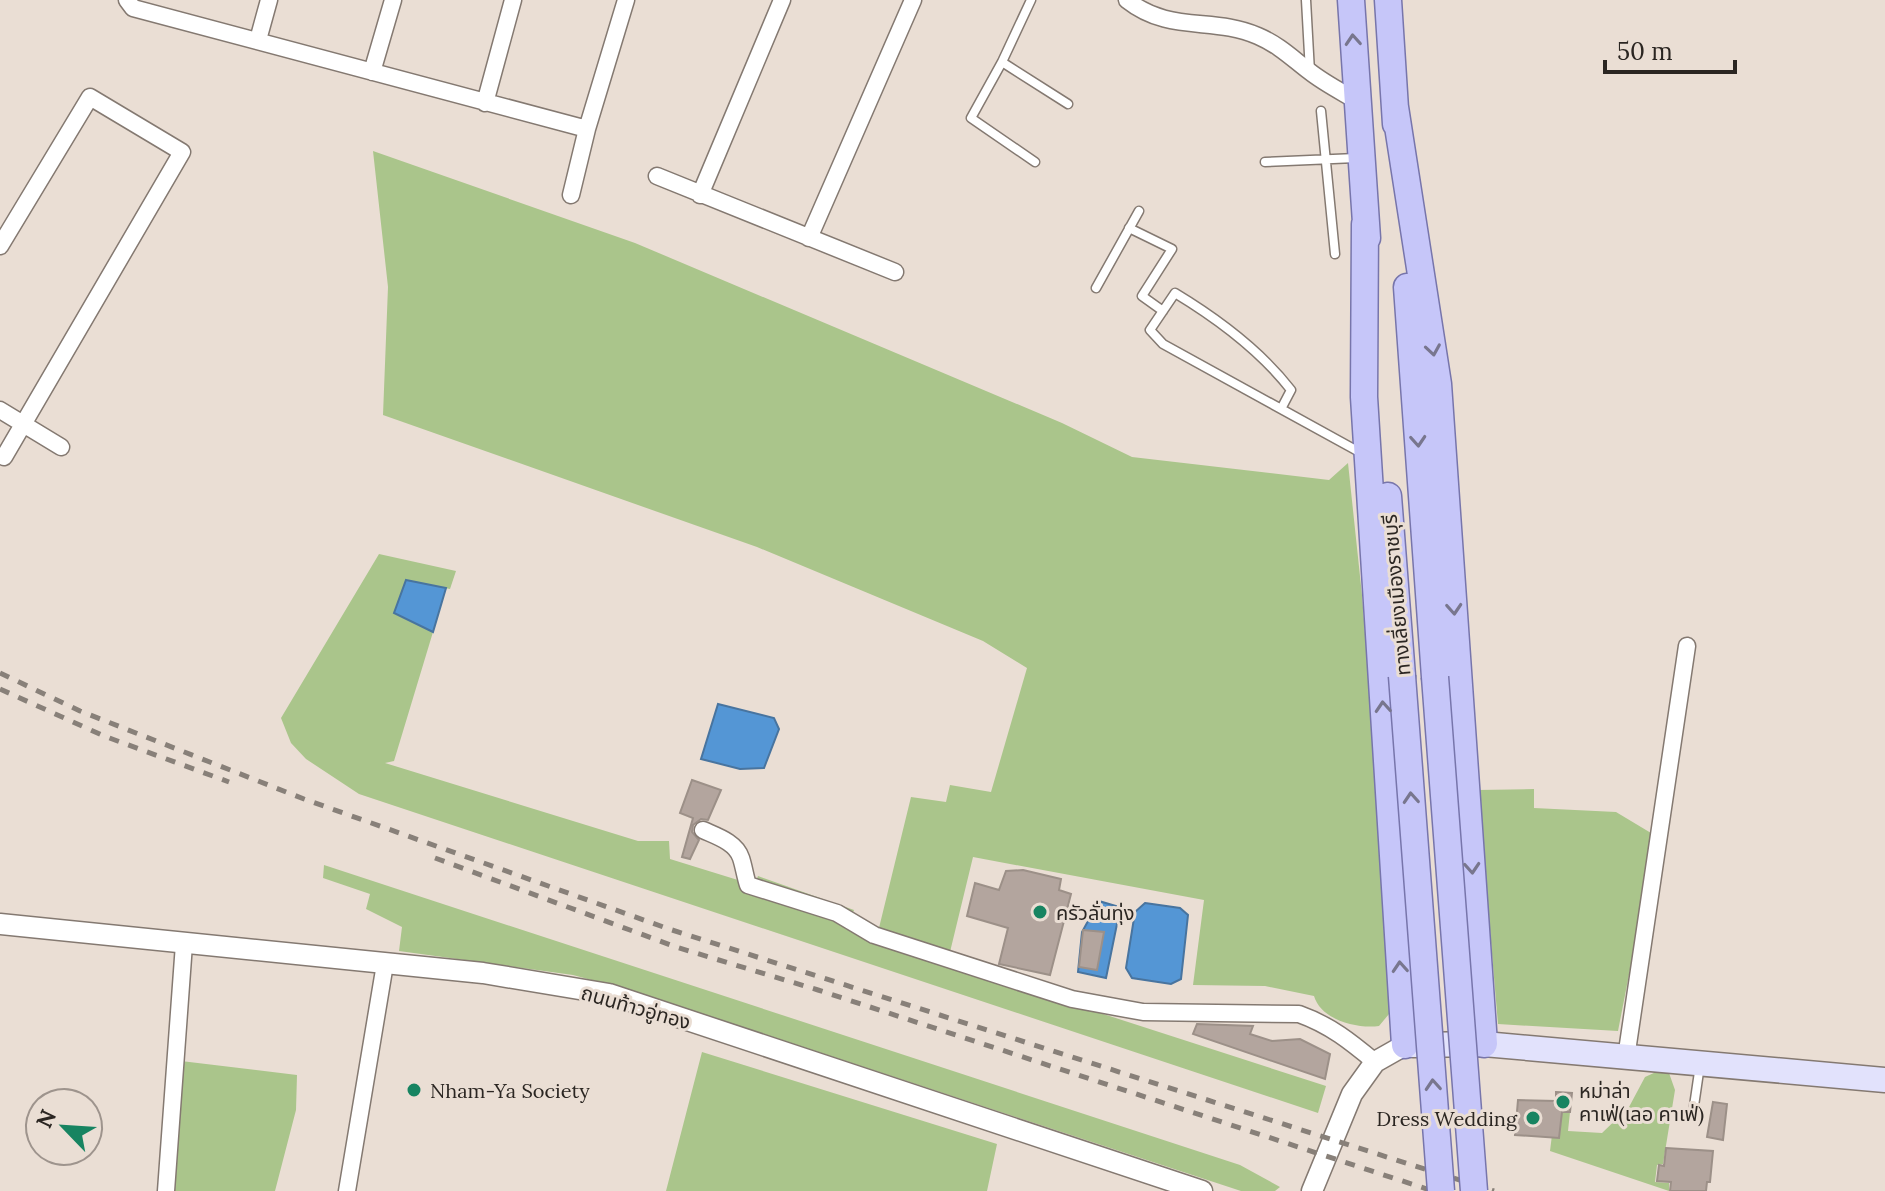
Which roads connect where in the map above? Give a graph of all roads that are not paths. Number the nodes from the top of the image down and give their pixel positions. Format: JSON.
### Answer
{"nodes":[{"id":1,"x":127,"y":0,"type":"edge"},
{"id":2,"x":269,"y":0,"type":"edge"},
{"id":3,"x":393,"y":0,"type":"edge"},
{"id":4,"x":513,"y":0,"type":"edge"},
{"id":5,"x":626,"y":0,"type":"edge"},
{"id":6,"x":782,"y":0,"type":"edge"},
{"id":7,"x":913,"y":0,"type":"edge"},
{"id":8,"x":1031,"y":0,"type":"edge"},
{"id":9,"x":1127,"y":0,"type":"edge"},
{"id":10,"x":1306,"y":0,"type":"edge"},
{"id":11,"x":1351,"y":0,"type":"edge"},
{"id":12,"x":1388,"y":0,"type":"edge"},
{"id":13,"x":258,"y":40,"type":"junction"},
{"id":14,"x":1002,"y":62,"type":"junction"},
{"id":15,"x":372,"y":72,"type":"junction"},
{"id":16,"x":1311,"y":73,"type":"junction"},
{"id":17,"x":1357,"y":101,"type":"junction"},
{"id":18,"x":485,"y":103,"type":"junction"},
{"id":19,"x":1068,"y":104,"type":"dead end"},
{"id":20,"x":1395,"y":107,"type":"junction"},
{"id":21,"x":1321,"y":111,"type":"dead end"},
{"id":22,"x":587,"y":129,"type":"junction"},
{"id":23,"x":1361,"y":158,"type":"junction"},
{"id":24,"x":1326,"y":159,"type":"junction"},
{"id":25,"x":1035,"y":162,"type":"dead end"},
{"id":26,"x":1265,"y":162,"type":"dead end"},
{"id":27,"x":657,"y":176,"type":"dead end"},
{"id":28,"x":571,"y":195,"type":"dead end"},
{"id":29,"x":700,"y":195,"type":"junction"},
{"id":30,"x":1139,"y":211,"type":"dead end"},
{"id":31,"x":1365,"y":224,"type":"junction"},
{"id":32,"x":1129,"y":228,"type":"junction"},
{"id":33,"x":809,"y":238,"type":"junction"},
{"id":34,"x":0,"y":246,"type":"edge"},
{"id":35,"x":1335,"y":254,"type":"dead end"},
{"id":36,"x":895,"y":272,"type":"dead end"},
{"id":37,"x":1096,"y":288,"type":"dead end"},
{"id":38,"x":1163,"y":311,"type":"junction"},
{"id":39,"x":1281,"y":409,"type":"junction"},
{"id":40,"x":0,"y":410,"type":"edge"},
{"id":41,"x":23,"y":424,"type":"junction"},
{"id":42,"x":61,"y":447,"type":"dead end"},
{"id":43,"x":4,"y":457,"type":"dead end"},
{"id":44,"x":1367,"y":457,"type":"junction"},
{"id":45,"x":1687,"y":646,"type":"dead end"},
{"id":46,"x":703,"y":830,"type":"dead end"},
{"id":47,"x":0,"y":924,"type":"edge"},
{"id":48,"x":184,"y":944,"type":"junction"},
{"id":49,"x":385,"y":964,"type":"junction"},
{"id":50,"x":1484,"y":1044,"type":"junction"},
{"id":51,"x":1405,"y":1045,"type":"junction"},
{"id":52,"x":1626,"y":1058,"type":"junction"},
{"id":53,"x":1375,"y":1062,"type":"junction"},
{"id":54,"x":1700,"y":1065,"type":"junction"},
{"id":55,"x":1885,"y":1080,"type":"edge"},
{"id":56,"x":1694,"y":1106,"type":"dead end"},
{"id":57,"x":166,"y":1191,"type":"edge"},
{"id":58,"x":347,"y":1191,"type":"edge"},
{"id":59,"x":1202,"y":1191,"type":"edge"},
{"id":60,"x":1312,"y":1191,"type":"edge"},
{"id":61,"x":1441,"y":1191,"type":"edge"},
{"id":62,"x":1474,"y":1191,"type":"edge"}],
"edges":[{"from":1,"to":13,"type":"street"},
{"from":2,"to":13,"type":"street"},
{"from":3,"to":15,"type":"street"},
{"from":4,"to":18,"type":"street"},
{"from":5,"to":22,"type":"street"},
{"from":6,"to":29,"type":"street"},
{"from":7,"to":33,"type":"street"},
{"from":8,"to":14,"type":"lane"},
{"from":9,"to":16,"type":"street"},
{"from":10,"to":16,"type":"lane"},
{"from":17,"to":11,"type":"main road","name":"ทางเลี่ยงเมืองราชบุรี","one_way":true},
{"from":12,"to":20,"type":"main road","name":"ทางเลี่ยงเมืองราชบุรี"},
{"from":13,"to":15,"type":"street"},
{"from":14,"to":19,"type":"lane"},
{"from":14,"to":25,"type":"lane"},
{"from":15,"to":18,"type":"street"},
{"from":16,"to":17,"type":"street"},
{"from":17,"to":23,"type":"main road","name":"ทางเลี่ยงเมืองราชบุรี"},
{"from":18,"to":22,"type":"street"},
{"from":20,"to":50,"type":"main road","one_way":true},
{"from":20,"to":62,"type":"main road","name":"ทางเลี่ยงเมืองราชบุรี","one_way":true,"bridge":true},
{"from":21,"to":24,"type":"lane"},
{"from":22,"to":28,"type":"street"},
{"from":23,"to":24,"type":"lane"},
{"from":23,"to":31,"type":"main road","name":"ทางเลี่ยงเมืองราชบุรี"},
{"from":24,"to":26,"type":"lane"},
{"from":24,"to":35,"type":"lane"},
{"from":27,"to":29,"type":"street"},
{"from":29,"to":33,"type":"street"},
{"from":30,"to":32,"type":"lane"},
{"from":31,"to":44,"type":"main road"},
{"from":61,"to":31,"type":"main road","name":"ทางเลี่ยงเมืองราชบุรี","one_way":true,"bridge":true},
{"from":32,"to":37,"type":"lane"},
{"from":32,"to":38,"type":"lane"},
{"from":33,"to":36,"type":"street"},
{"from":34,"to":41,"type":"street"},
{"from":38,"to":39,"type":"lane"},
{"from":38,"to":39,"type":"lane"},
{"from":39,"to":44,"type":"lane"},
{"from":40,"to":41,"type":"street"},
{"from":41,"to":42,"type":"street"},
{"from":41,"to":43,"type":"street"},
{"from":51,"to":44,"type":"main road","one_way":true},
{"from":45,"to":52,"type":"street"},
{"from":46,"to":53,"type":"street"},
{"from":47,"to":48,"type":"street","name":"ถนนท้าวอู่ทอง"},
{"from":48,"to":49,"type":"street","name":"ถนนท้าวอู่ทอง"},
{"from":48,"to":57,"type":"street"},
{"from":49,"to":58,"type":"street"},
{"from":49,"to":59,"type":"street","name":"ถนนท้าวอู่ทอง"},
{"from":50,"to":51,"type":"main road"},
{"from":50,"to":52,"type":"main road"},
{"from":51,"to":53,"type":"street"},
{"from":52,"to":54,"type":"main road"},
{"from":53,"to":60,"type":"street"},
{"from":54,"to":55,"type":"main road"},
{"from":54,"to":56,"type":"lane"}]}
